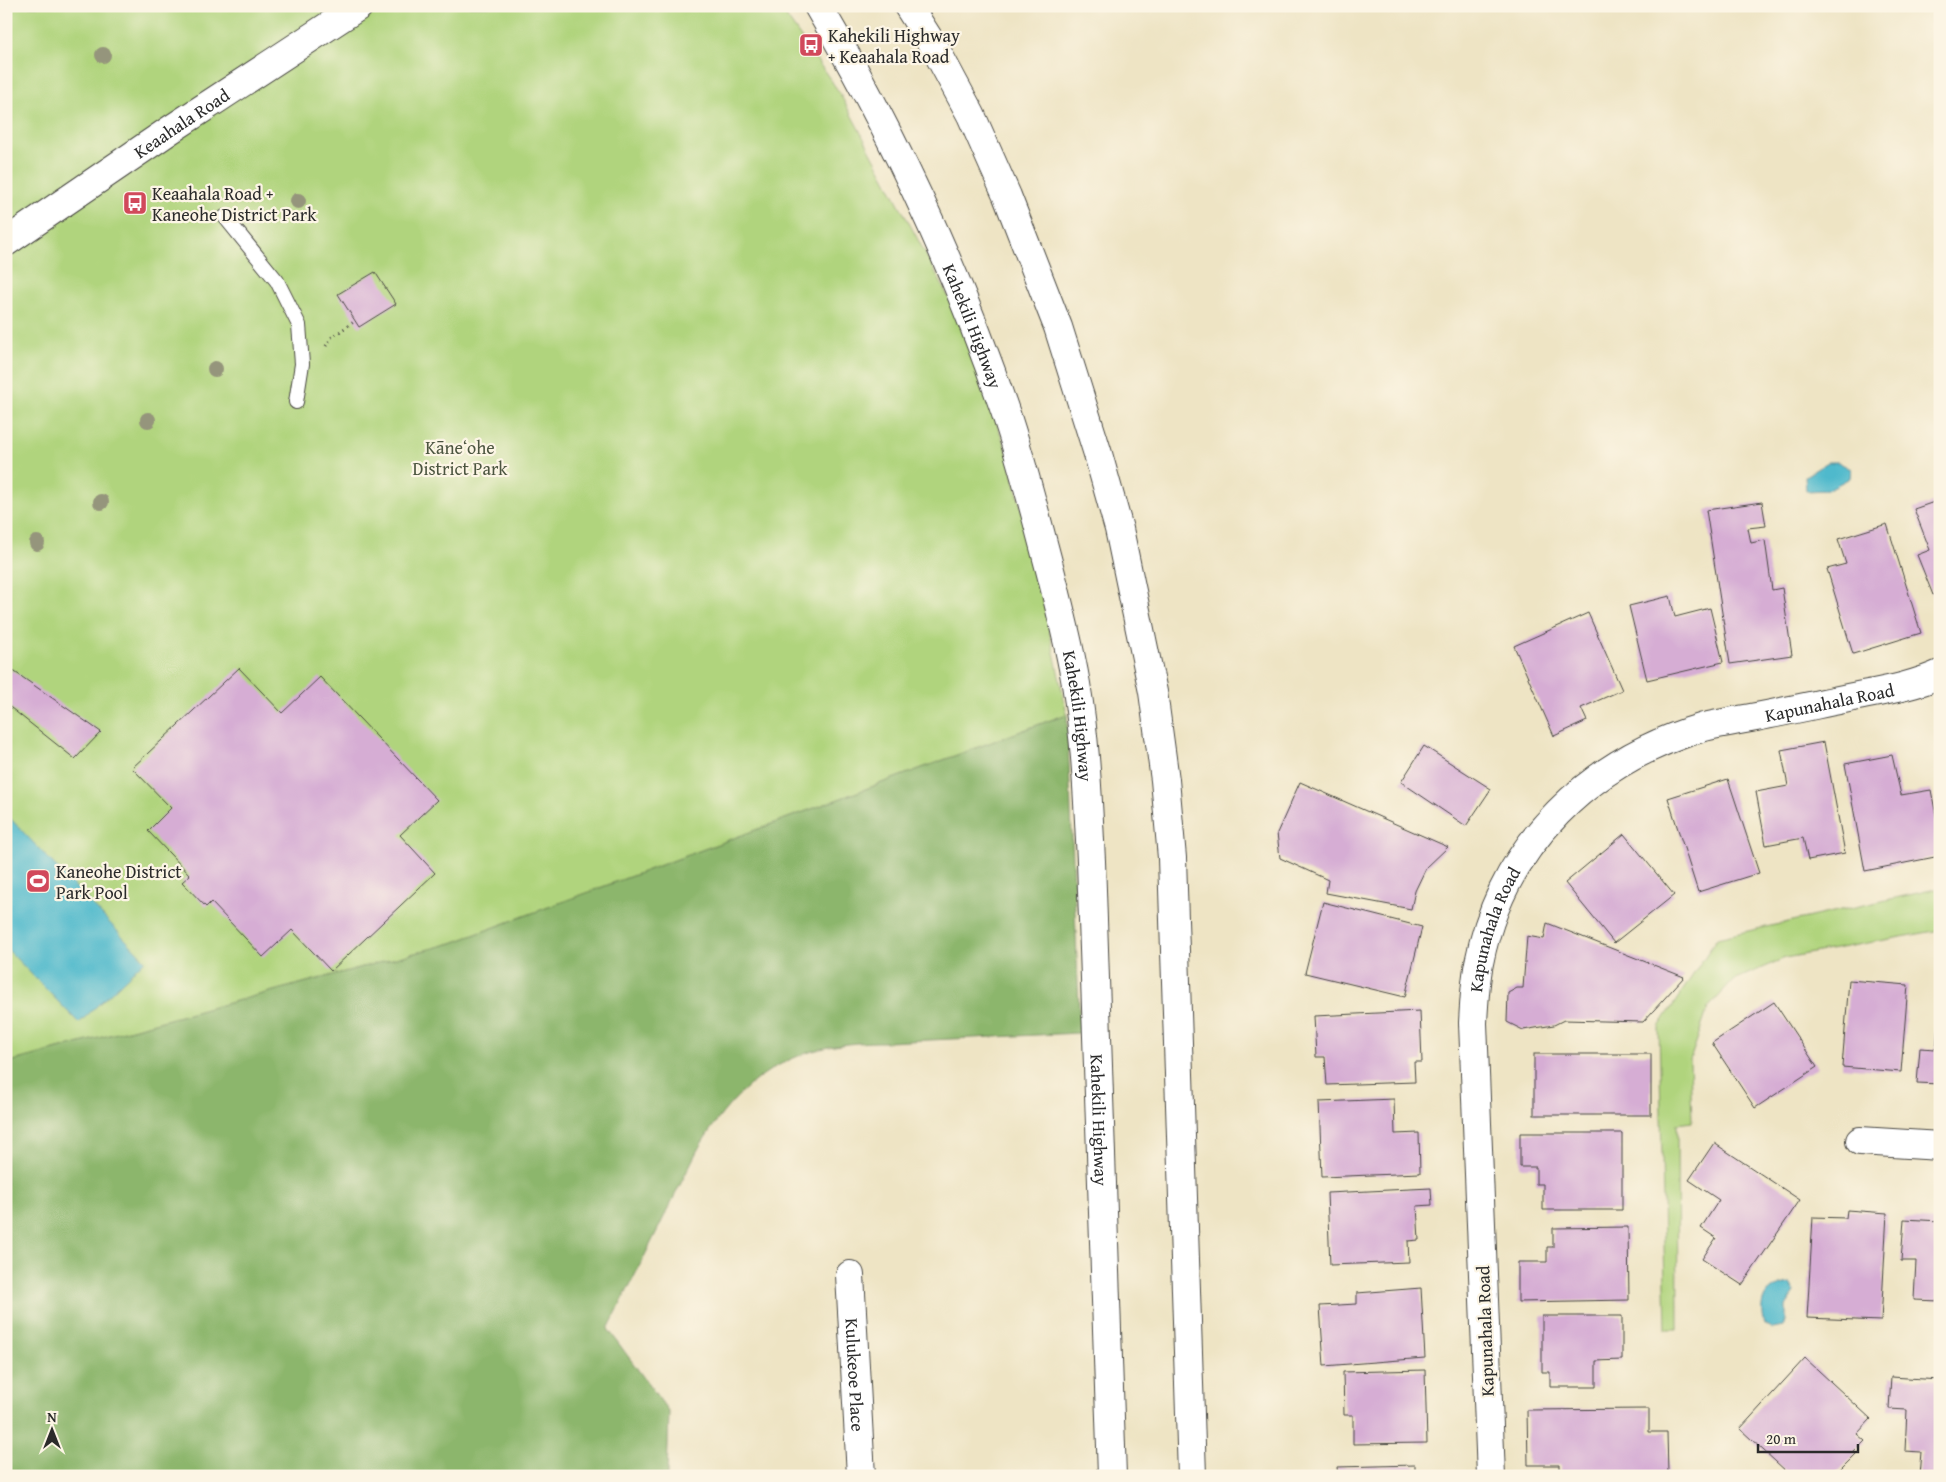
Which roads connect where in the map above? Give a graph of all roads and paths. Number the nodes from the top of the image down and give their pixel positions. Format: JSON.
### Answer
{"nodes":[{"id":1,"x":359,"y":6,"type":"edge"},
{"id":2,"x":818,"y":6,"type":"edge"},
{"id":3,"x":908,"y":6,"type":"edge"},
{"id":4,"x":225,"y":216,"type":"dead end"},
{"id":5,"x":6,"y":242,"type":"edge"},
{"id":6,"x":355,"y":321,"type":"dead end"},
{"id":7,"x":302,"y":364,"type":"junction"},
{"id":8,"x":296,"y":402,"type":"dead end"},
{"id":9,"x":1938,"y":679,"type":"edge"},
{"id":10,"x":1860,"y":1141,"type":"dead end"},
{"id":11,"x":1940,"y":1146,"type":"edge"},
{"id":12,"x":850,"y":1275,"type":"dead end"},
{"id":13,"x":862,"y":1476,"type":"edge"},
{"id":14,"x":1112,"y":1476,"type":"edge"},
{"id":15,"x":1192,"y":1476,"type":"edge"},
{"id":16,"x":1491,"y":1476,"type":"edge"}],
"edges":[{"from":1,"to":5,"type":"main road","name":"Keaahala Road"},
{"from":2,"to":14,"type":"main road","name":"Kahekili Highway"},
{"from":3,"to":15,"type":"main road"},
{"from":4,"to":7,"type":"lane"},
{"from":6,"to":7,"type":"path"},
{"from":7,"to":8,"type":"lane"},
{"from":9,"to":16,"type":"main road","name":"Kapunahala Road"},
{"from":10,"to":11,"type":"main road"},
{"from":12,"to":13,"type":"main road","name":"Kulukeoe Place"}]}
